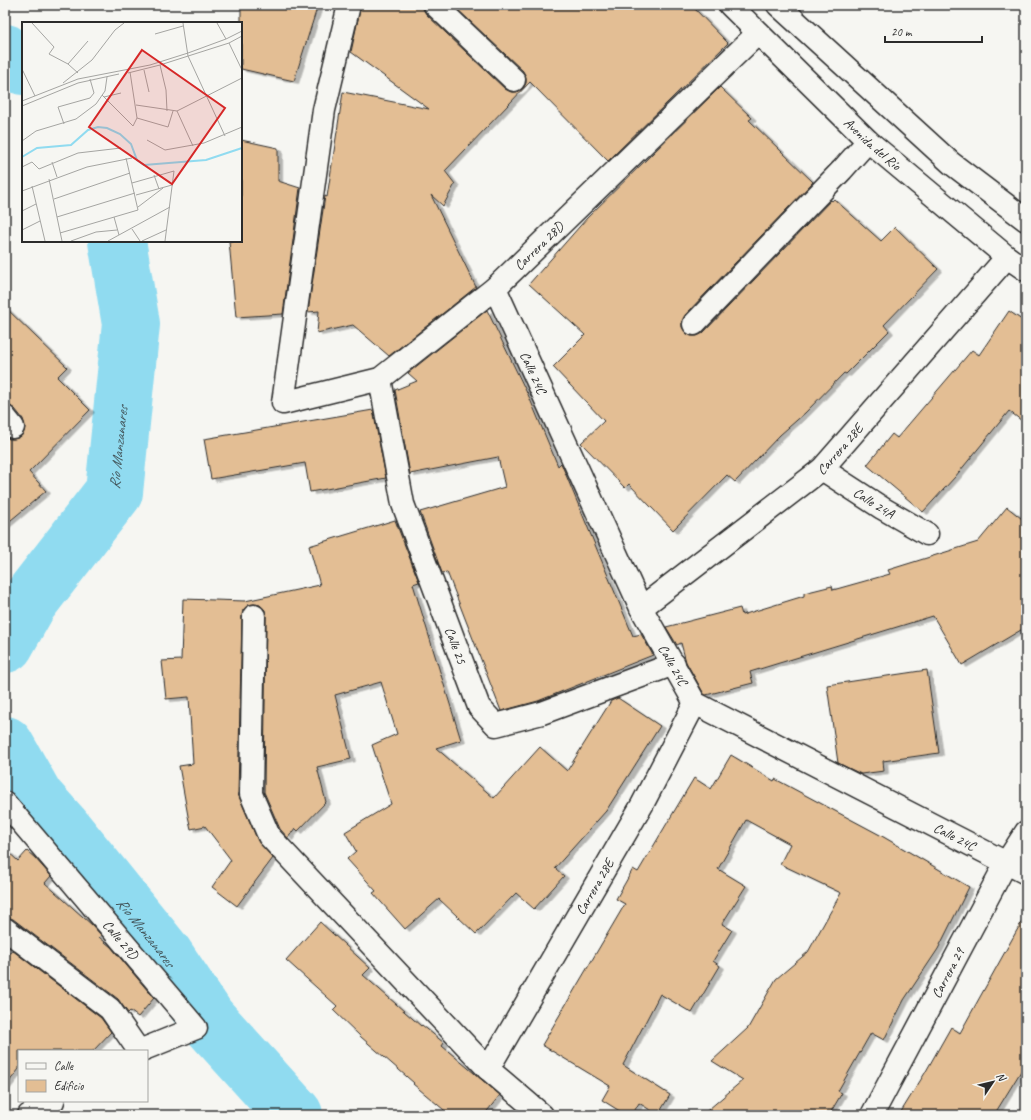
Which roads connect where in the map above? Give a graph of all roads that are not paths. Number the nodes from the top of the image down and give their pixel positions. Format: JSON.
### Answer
{"nodes":[{"id":1,"x":349,"y":5,"type":"edge"},
{"id":2,"x":435,"y":5,"type":"edge"},
{"id":3,"x":730,"y":5,"type":"edge"},
{"id":4,"x":778,"y":5,"type":"edge"},
{"id":5,"x":758,"y":32,"type":"junction"},
{"id":6,"x":514,"y":80,"type":"dead end"},
{"id":7,"x":868,"y":141,"type":"junction"},
{"id":8,"x":1026,"y":220,"type":"edge"},
{"id":9,"x":1007,"y":256,"type":"junction"},
{"id":10,"x":1026,"y":270,"type":"edge"},
{"id":11,"x":495,"y":288,"type":"junction"},
{"id":12,"x":694,"y":324,"type":"dead end"},
{"id":13,"x":380,"y":379,"type":"junction"},
{"id":14,"x":822,"y":469,"type":"junction"},
{"id":15,"x":927,"y":534,"type":"dead end"},
{"id":16,"x":642,"y":608,"type":"junction"},
{"id":17,"x":254,"y":616,"type":"dead end"},
{"id":18,"x":674,"y":664,"type":"junction"},
{"id":19,"x":695,"y":703,"type":"junction"},
{"id":20,"x":5,"y":803,"type":"edge"},
{"id":21,"x":1026,"y":832,"type":"edge"},
{"id":22,"x":1006,"y":863,"type":"junction"},
{"id":23,"x":1026,"y":873,"type":"edge"},
{"id":24,"x":5,"y":930,"type":"edge"},
{"id":25,"x":138,"y":1050,"type":"edge"},
{"id":26,"x":141,"y":1050,"type":"edge"},
{"id":27,"x":488,"y":1069,"type":"junction"},
{"id":28,"x":51,"y":1102,"type":"edge"},
{"id":29,"x":29,"y":1115,"type":"edge"},
{"id":30,"x":542,"y":1115,"type":"edge"},
{"id":31,"x":872,"y":1115,"type":"edge"}],
"edges":[{"from":1,"to":13,"type":"street","name":"Carrera 28D"},
{"from":2,"to":6,"type":"street"},
{"from":3,"to":5,"type":"street","name":"Avenida del Río"},
{"from":4,"to":8,"type":"street"},
{"from":5,"to":7,"type":"street","name":"Avenida del Río"},
{"from":5,"to":11,"type":"street","name":"Carrera 28D"},
{"from":7,"to":9,"type":"street","name":"Avenida del Río"},
{"from":7,"to":12,"type":"street"},
{"from":9,"to":10,"type":"street","name":"Avenida del Río"},
{"from":9,"to":14,"type":"street","name":"Carrera 28E"},
{"from":11,"to":13,"type":"street","name":"Carrera 28D"},
{"from":11,"to":16,"type":"street","name":"Calle 24C"},
{"from":13,"to":18,"type":"street","name":"Calle 25"},
{"from":14,"to":15,"type":"street","name":"Calle 24A"},
{"from":14,"to":16,"type":"street","name":"Carrera 28E"},
{"from":16,"to":18,"type":"street","name":"Calle 24C"},
{"from":17,"to":27,"type":"street"},
{"from":18,"to":19,"type":"street","name":"Calle 24C"},
{"from":19,"to":22,"type":"street","name":"Calle 24C"},
{"from":19,"to":27,"type":"street","name":"Carrera 28E"},
{"from":20,"to":26,"type":"street","name":"Calle 29D"},
{"from":21,"to":22,"type":"street","name":"Carrera 29"},
{"from":22,"to":23,"type":"street","name":"Calle 24C"},
{"from":22,"to":31,"type":"street","name":"Carrera 29"},
{"from":24,"to":25,"type":"street"},
{"from":27,"to":30,"type":"street"},
{"from":28,"to":29,"type":"street"}]}
